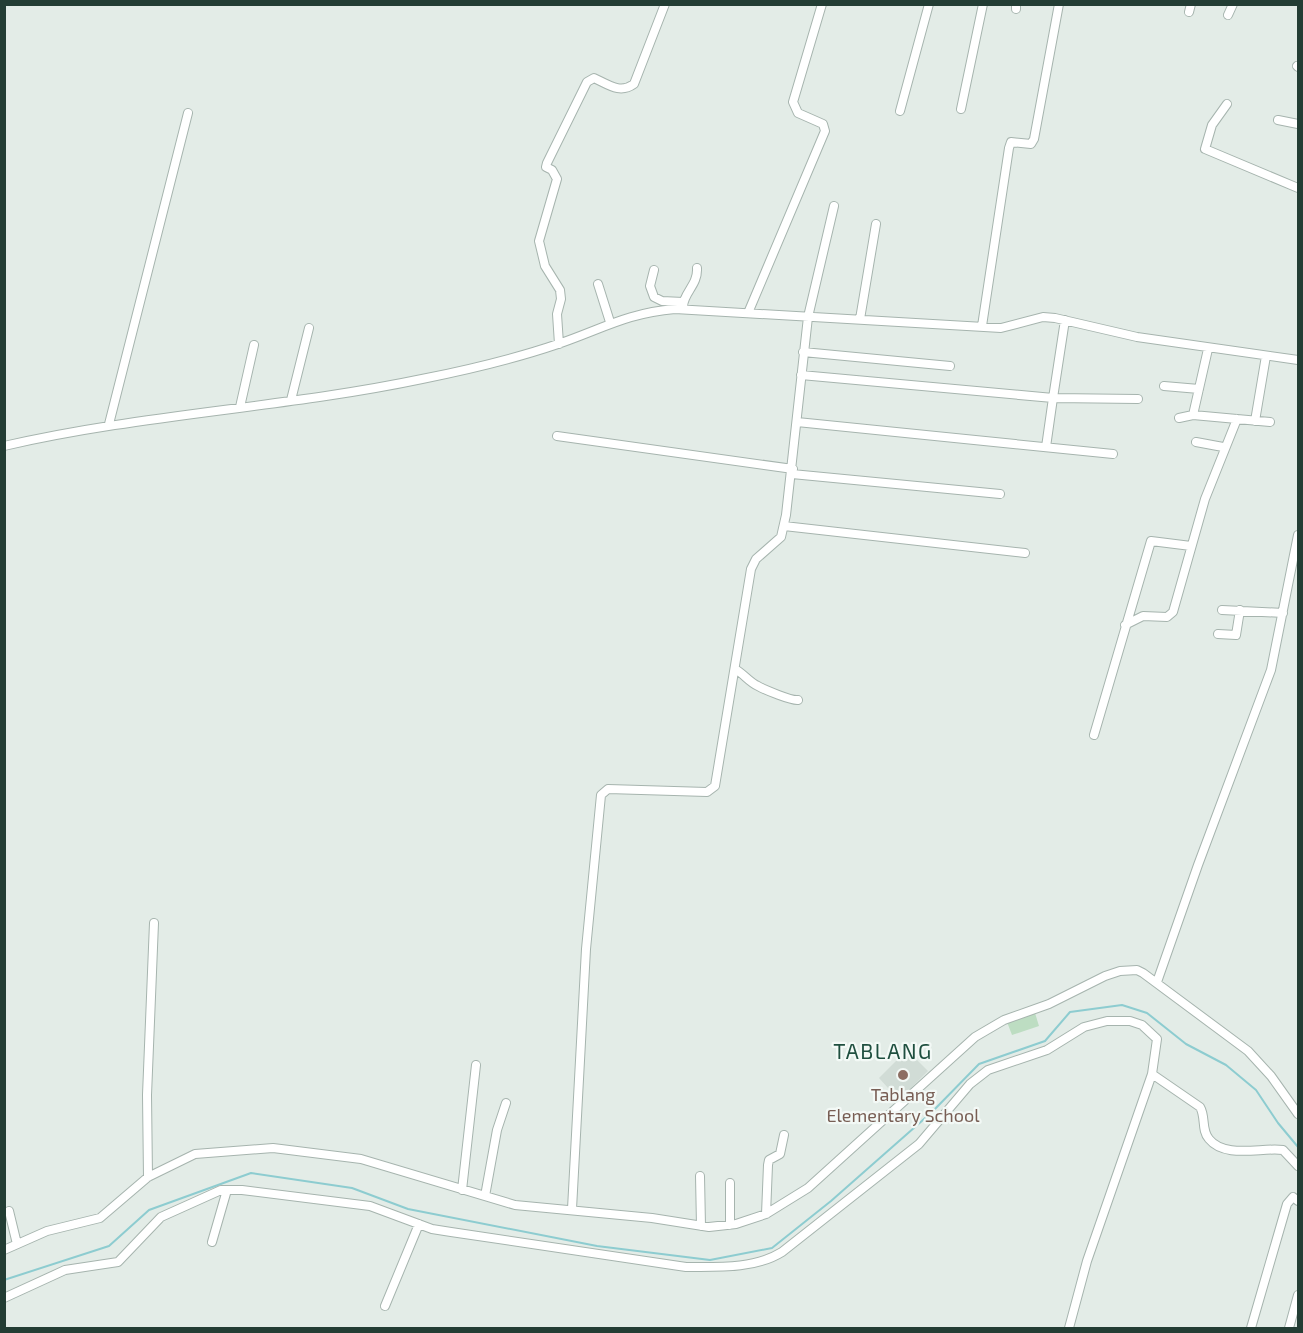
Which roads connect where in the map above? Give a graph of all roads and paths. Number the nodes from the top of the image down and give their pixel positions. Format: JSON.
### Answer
{"nodes":[{"id":1,"x":665,"y":4,"type":"edge"},
{"id":2,"x":822,"y":4,"type":"edge"},
{"id":3,"x":929,"y":4,"type":"edge"},
{"id":4,"x":983,"y":4,"type":"edge"},
{"id":5,"x":1059,"y":4,"type":"edge"},
{"id":6,"x":1233,"y":4,"type":"edge"},
{"id":7,"x":1228,"y":15,"type":"dead end"},
{"id":8,"x":1227,"y":104,"type":"dead end"},
{"id":9,"x":961,"y":109,"type":"dead end"},
{"id":10,"x":900,"y":111,"type":"dead end"},
{"id":11,"x":188,"y":113,"type":"dead end"},
{"id":12,"x":1278,"y":120,"type":"dead end"},
{"id":13,"x":1299,"y":124,"type":"edge"},
{"id":14,"x":1299,"y":188,"type":"edge"},
{"id":15,"x":834,"y":206,"type":"dead end"},
{"id":16,"x":876,"y":224,"type":"dead end"},
{"id":17,"x":697,"y":268,"type":"dead end"},
{"id":18,"x":654,"y":270,"type":"dead end"},
{"id":19,"x":598,"y":284,"type":"dead end"},
{"id":20,"x":683,"y":306,"type":"junction"},
{"id":21,"x":748,"y":313,"type":"junction"},
{"id":22,"x":808,"y":317,"type":"junction"},
{"id":23,"x":860,"y":320,"type":"junction"},
{"id":24,"x":1065,"y":320,"type":"junction"},
{"id":25,"x":610,"y":322,"type":"junction"},
{"id":26,"x":982,"y":326,"type":"junction"},
{"id":27,"x":309,"y":328,"type":"dead end"},
{"id":28,"x":559,"y":344,"type":"junction"},
{"id":29,"x":254,"y":345,"type":"dead end"},
{"id":30,"x":1208,"y":349,"type":"junction"},
{"id":31,"x":803,"y":352,"type":"junction"},
{"id":32,"x":1266,"y":356,"type":"junction"},
{"id":33,"x":1299,"y":360,"type":"edge"},
{"id":34,"x":950,"y":366,"type":"dead end"},
{"id":35,"x":801,"y":375,"type":"junction"},
{"id":36,"x":1164,"y":386,"type":"dead end"},
{"id":37,"x":1199,"y":389,"type":"junction"},
{"id":38,"x":1053,"y":398,"type":"junction"},
{"id":39,"x":1138,"y":399,"type":"dead end"},
{"id":40,"x":291,"y":400,"type":"junction"},
{"id":41,"x":240,"y":407,"type":"junction"},
{"id":42,"x":1193,"y":415,"type":"junction"},
{"id":43,"x":1179,"y":418,"type":"dead end"},
{"id":44,"x":1237,"y":419,"type":"junction"},
{"id":45,"x":1255,"y":421,"type":"junction"},
{"id":46,"x":797,"y":422,"type":"junction"},
{"id":47,"x":1270,"y":422,"type":"dead end"},
{"id":48,"x":109,"y":424,"type":"junction"},
{"id":49,"x":557,"y":436,"type":"dead end"},
{"id":50,"x":1196,"y":442,"type":"dead end"},
{"id":51,"x":4,"y":446,"type":"edge"},
{"id":52,"x":1046,"y":447,"type":"junction"},
{"id":53,"x":1223,"y":447,"type":"junction"},
{"id":54,"x":1113,"y":454,"type":"dead end"},
{"id":55,"x":792,"y":471,"type":"junction"},
{"id":56,"x":1000,"y":494,"type":"dead end"},
{"id":57,"x":784,"y":526,"type":"junction"},
{"id":58,"x":1299,"y":535,"type":"edge"},
{"id":59,"x":1191,"y":546,"type":"junction"},
{"id":60,"x":1024,"y":553,"type":"dead end"},
{"id":61,"x":1222,"y":610,"type":"dead end"},
{"id":62,"x":1240,"y":610,"type":"junction"},
{"id":63,"x":1283,"y":613,"type":"junction"},
{"id":64,"x":1125,"y":625,"type":"junction"},
{"id":65,"x":1218,"y":634,"type":"dead end"},
{"id":66,"x":735,"y":669,"type":"junction"},
{"id":67,"x":798,"y":700,"type":"dead end"},
{"id":68,"x":1094,"y":735,"type":"dead end"},
{"id":69,"x":154,"y":923,"type":"dead end"},
{"id":70,"x":1157,"y":982,"type":"junction"},
{"id":71,"x":476,"y":1065,"type":"dead end"},
{"id":72,"x":1152,"y":1074,"type":"junction"},
{"id":73,"x":506,"y":1103,"type":"dead end"},
{"id":74,"x":1299,"y":1114,"type":"edge"},
{"id":75,"x":784,"y":1135,"type":"dead end"},
{"id":76,"x":1299,"y":1166,"type":"edge"},
{"id":77,"x":700,"y":1176,"type":"dead end"},
{"id":78,"x":148,"y":1177,"type":"junction"},
{"id":79,"x":730,"y":1183,"type":"dead end"},
{"id":80,"x":226,"y":1190,"type":"junction"},
{"id":81,"x":462,"y":1190,"type":"junction"},
{"id":82,"x":485,"y":1197,"type":"junction"},
{"id":83,"x":1299,"y":1201,"type":"edge"},
{"id":84,"x":572,"y":1209,"type":"junction"},
{"id":85,"x":9,"y":1211,"type":"dead end"},
{"id":86,"x":766,"y":1214,"type":"junction"},
{"id":87,"x":419,"y":1224,"type":"junction"},
{"id":88,"x":730,"y":1225,"type":"junction"},
{"id":89,"x":701,"y":1226,"type":"junction"},
{"id":90,"x":212,"y":1242,"type":"dead end"},
{"id":91,"x":17,"y":1244,"type":"junction"},
{"id":92,"x":4,"y":1250,"type":"edge"},
{"id":93,"x":1299,"y":1295,"type":"edge"},
{"id":94,"x":4,"y":1298,"type":"edge"},
{"id":95,"x":385,"y":1306,"type":"dead end"},
{"id":96,"x":1069,"y":1329,"type":"edge"},
{"id":97,"x":1251,"y":1329,"type":"edge"},
{"id":98,"x":1289,"y":1329,"type":"edge"}],
"edges":[{"from":1,"to":28,"type":"street"},
{"from":2,"to":21,"type":"street"},
{"from":3,"to":10,"type":"street"},
{"from":4,"to":9,"type":"street"},
{"from":5,"to":26,"type":"street"},
{"from":6,"to":7,"type":"street"},
{"from":8,"to":14,"type":"street"},
{"from":11,"to":48,"type":"street"},
{"from":12,"to":13,"type":"street"},
{"from":15,"to":22,"type":"street"},
{"from":16,"to":23,"type":"street"},
{"from":17,"to":20,"type":"street"},
{"from":18,"to":20,"type":"street"},
{"from":19,"to":25,"type":"street"},
{"from":20,"to":21,"type":"street"},
{"from":20,"to":25,"type":"street"},
{"from":21,"to":22,"type":"street"},
{"from":22,"to":23,"type":"street"},
{"from":22,"to":31,"type":"street"},
{"from":23,"to":26,"type":"street"},
{"from":24,"to":26,"type":"street"},
{"from":24,"to":30,"type":"street"},
{"from":24,"to":38,"type":"street"},
{"from":25,"to":28,"type":"street"},
{"from":27,"to":40,"type":"street"},
{"from":28,"to":40,"type":"street"},
{"from":29,"to":41,"type":"street"},
{"from":30,"to":32,"type":"street"},
{"from":30,"to":37,"type":"street"},
{"from":31,"to":34,"type":"street"},
{"from":31,"to":35,"type":"street"},
{"from":32,"to":33,"type":"street"},
{"from":32,"to":45,"type":"street"},
{"from":35,"to":38,"type":"street"},
{"from":35,"to":46,"type":"street"},
{"from":36,"to":37,"type":"street"},
{"from":37,"to":42,"type":"street"},
{"from":38,"to":39,"type":"street"},
{"from":38,"to":52,"type":"street"},
{"from":40,"to":41,"type":"street"},
{"from":41,"to":48,"type":"street"},
{"from":42,"to":43,"type":"street"},
{"from":42,"to":44,"type":"street"},
{"from":44,"to":45,"type":"street"},
{"from":44,"to":53,"type":"street"},
{"from":45,"to":47,"type":"street"},
{"from":46,"to":52,"type":"street"},
{"from":46,"to":55,"type":"street"},
{"from":48,"to":51,"type":"street"},
{"from":49,"to":55,"type":"street"},
{"from":50,"to":53,"type":"street"},
{"from":52,"to":54,"type":"street"},
{"from":53,"to":59,"type":"street"},
{"from":55,"to":56,"type":"street"},
{"from":55,"to":57,"type":"street"},
{"from":57,"to":60,"type":"street"},
{"from":57,"to":66,"type":"street"},
{"from":58,"to":63,"type":"street"},
{"from":59,"to":64,"type":"street"},
{"from":59,"to":64,"type":"street"},
{"from":61,"to":62,"type":"street"},
{"from":62,"to":63,"type":"street"},
{"from":62,"to":65,"type":"street"},
{"from":63,"to":70,"type":"street"},
{"from":64,"to":68,"type":"street"},
{"from":66,"to":67,"type":"street"},
{"from":66,"to":84,"type":"street"},
{"from":69,"to":78,"type":"street"},
{"from":70,"to":74,"type":"street"},
{"from":70,"to":86,"type":"street"},
{"from":71,"to":81,"type":"street"},
{"from":72,"to":76,"type":"street"},
{"from":72,"to":87,"type":"street"},
{"from":72,"to":96,"type":"street"},
{"from":73,"to":82,"type":"street"},
{"from":75,"to":86,"type":"street"},
{"from":77,"to":89,"type":"street"},
{"from":78,"to":81,"type":"street"},
{"from":78,"to":91,"type":"street"},
{"from":79,"to":88,"type":"street"},
{"from":80,"to":87,"type":"street"},
{"from":80,"to":90,"type":"street"},
{"from":80,"to":94,"type":"street"},
{"from":81,"to":82,"type":"street"},
{"from":82,"to":84,"type":"street"},
{"from":83,"to":97,"type":"street"},
{"from":84,"to":89,"type":"street"},
{"from":85,"to":91,"type":"street"},
{"from":86,"to":88,"type":"street"},
{"from":87,"to":95,"type":"street"},
{"from":88,"to":89,"type":"street"},
{"from":91,"to":92,"type":"street"},
{"from":93,"to":98,"type":"street"}]}
